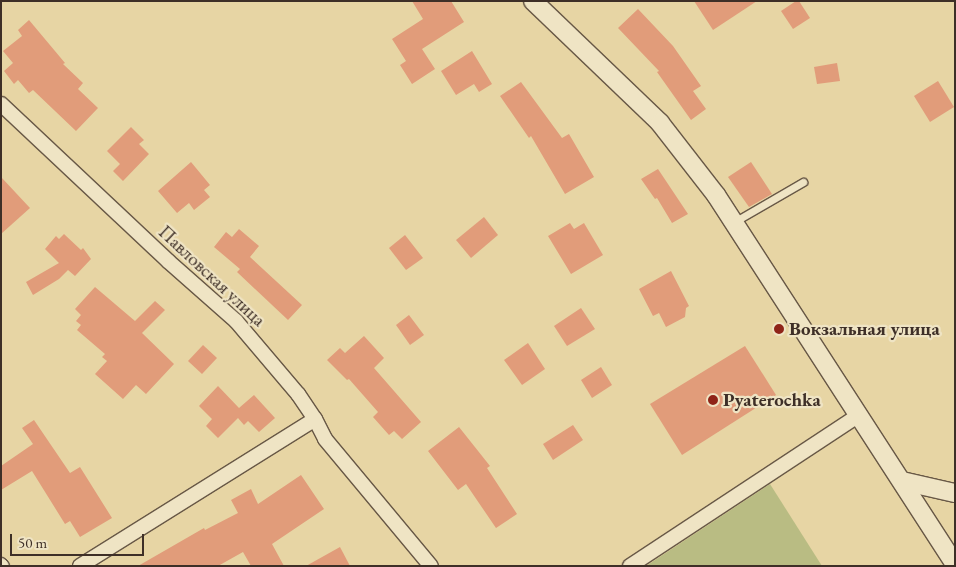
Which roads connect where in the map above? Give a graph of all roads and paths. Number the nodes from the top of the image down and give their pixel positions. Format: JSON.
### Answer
{"nodes":[{"id":1,"x":532,"y":1,"type":"edge"},
{"id":2,"x":1,"y":104,"type":"edge"},
{"id":3,"x":803,"y":182,"type":"dead end"},
{"id":4,"x":734,"y":222,"type":"junction"},
{"id":5,"x":859,"y":415,"type":"junction"},
{"id":6,"x":315,"y":419,"type":"junction"},
{"id":7,"x":902,"y":481,"type":"junction"},
{"id":8,"x":955,"y":492,"type":"edge"},
{"id":9,"x":955,"y":564,"type":"edge"},
{"id":10,"x":80,"y":566,"type":"edge"},
{"id":11,"x":431,"y":566,"type":"edge"},
{"id":12,"x":630,"y":566,"type":"edge"}],
"edges":[{"from":1,"to":4,"type":"street"},
{"from":2,"to":6,"type":"street","name":"Павловская улица"},
{"from":3,"to":4,"type":"lane"},
{"from":4,"to":5,"type":"street"},
{"from":5,"to":7,"type":"street"},
{"from":5,"to":12,"type":"street"},
{"from":6,"to":10,"type":"street"},
{"from":6,"to":11,"type":"street","name":"Павловская улица"},
{"from":7,"to":8,"type":"street"},
{"from":7,"to":9,"type":"street"}]}
